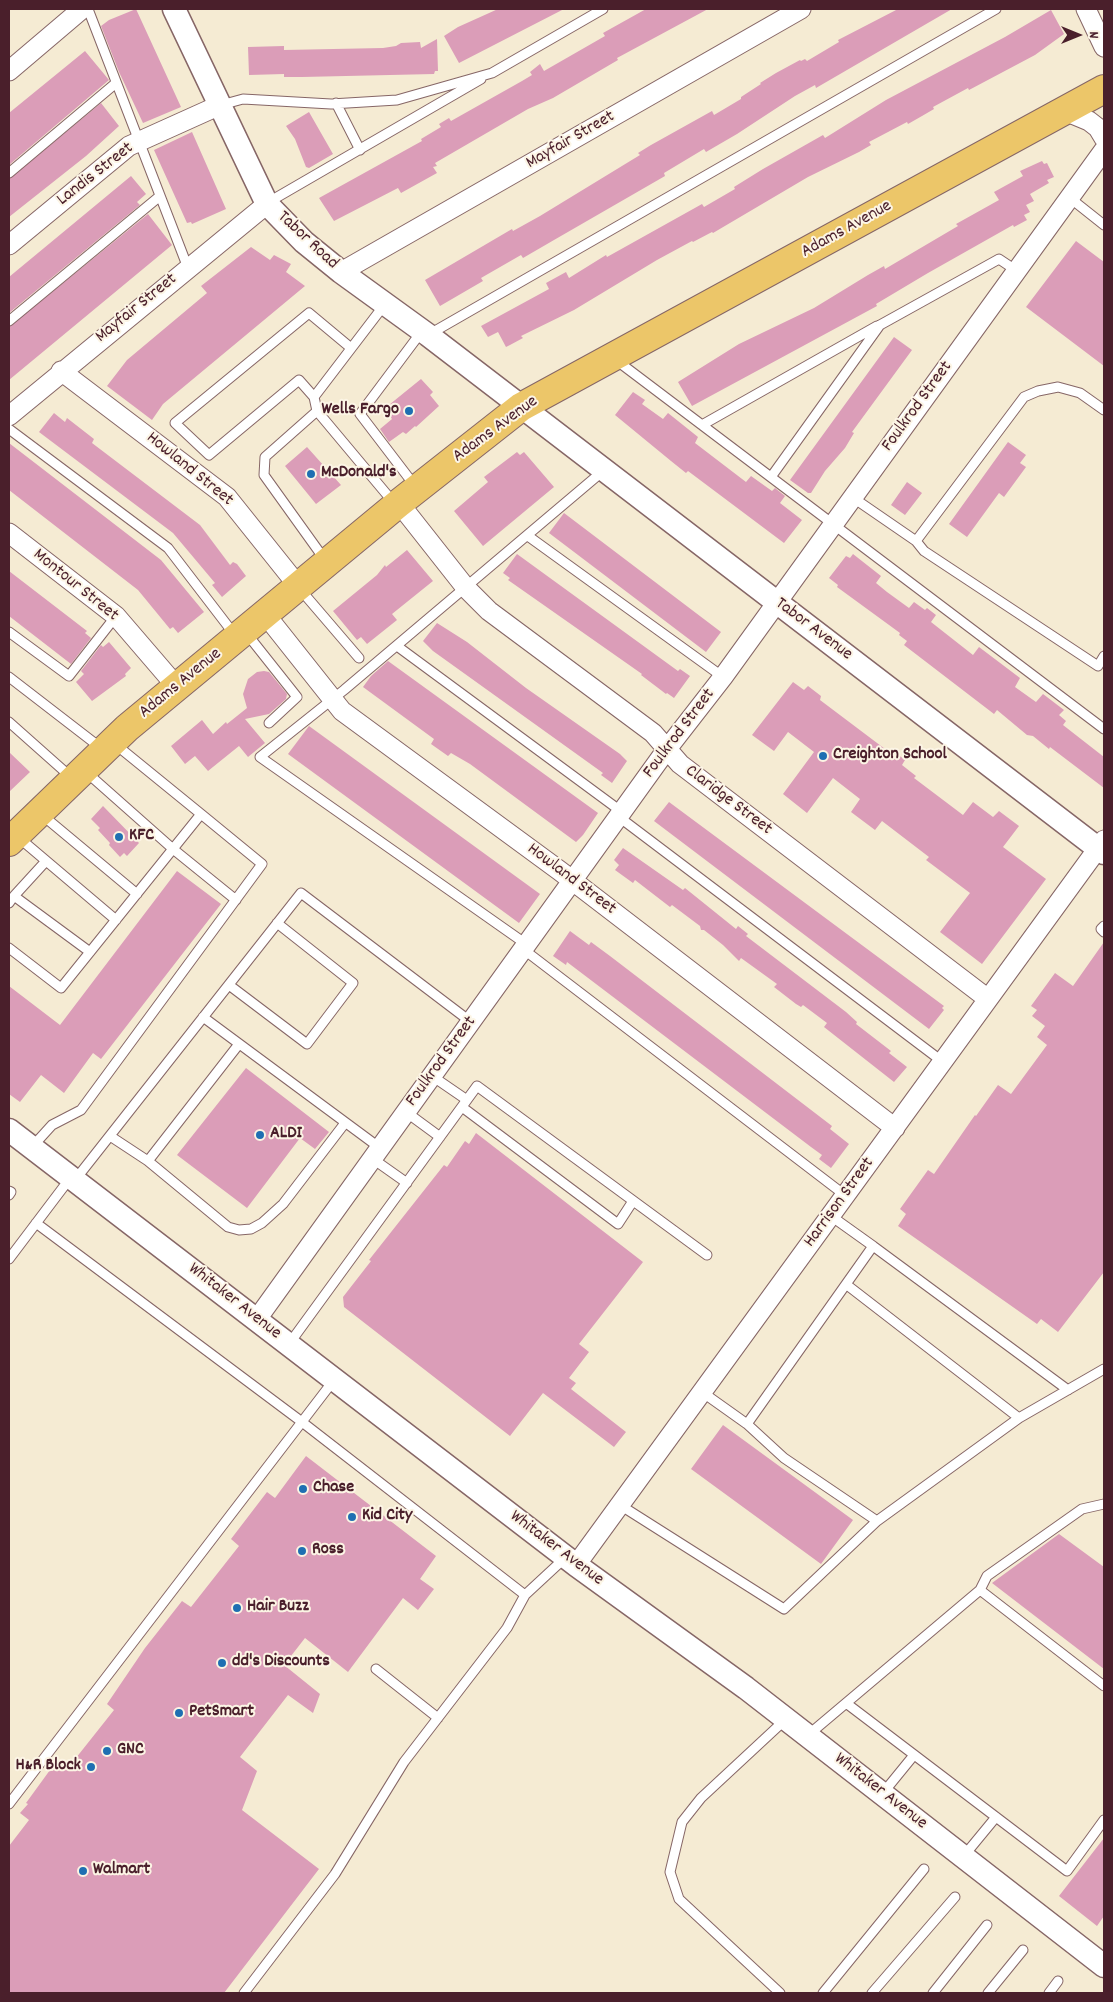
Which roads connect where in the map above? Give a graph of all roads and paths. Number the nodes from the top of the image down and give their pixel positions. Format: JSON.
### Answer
{"nodes":[{"id":1,"x":82,"y":9,"type":"edge"},
{"id":2,"x":88,"y":9,"type":"edge"},
{"id":3,"x":174,"y":9,"type":"edge"},
{"id":4,"x":603,"y":9,"type":"edge"},
{"id":5,"x":800,"y":9,"type":"edge"},
{"id":6,"x":996,"y":9,"type":"edge"},
{"id":7,"x":1086,"y":9,"type":"edge"},
{"id":8,"x":1104,"y":47,"type":"edge"},
{"id":9,"x":9,"y":71,"type":"edge"},
{"id":10,"x":492,"y":73,"type":"junction"},
{"id":11,"x":116,"y":83,"type":"junction"},
{"id":12,"x":1104,"y":89,"type":"edge"},
{"id":13,"x":336,"y":103,"type":"junction"},
{"id":14,"x":220,"y":105,"type":"junction"},
{"id":15,"x":1065,"y":111,"type":"junction"},
{"id":16,"x":1104,"y":138,"type":"edge"},
{"id":17,"x":138,"y":142,"type":"junction"},
{"id":18,"x":360,"y":150,"type":"junction"},
{"id":19,"x":1102,"y":160,"type":"edge"},
{"id":20,"x":9,"y":173,"type":"edge"},
{"id":21,"x":160,"y":196,"type":"junction"},
{"id":22,"x":1070,"y":198,"type":"junction"},
{"id":23,"x":267,"y":204,"type":"junction"},
{"id":24,"x":1104,"y":225,"type":"edge"},
{"id":25,"x":9,"y":245,"type":"edge"},
{"id":26,"x":188,"y":268,"type":"junction"},
{"id":27,"x":1017,"y":271,"type":"junction"},
{"id":28,"x":341,"y":272,"type":"junction"},
{"id":29,"x":385,"y":304,"type":"junction"},
{"id":30,"x":9,"y":321,"type":"edge"},
{"id":31,"x":880,"y":325,"type":"junction"},
{"id":32,"x":425,"y":333,"type":"junction"},
{"id":33,"x":351,"y":348,"type":"junction"},
{"id":34,"x":614,"y":358,"type":"junction"},
{"id":35,"x":61,"y":371,"type":"junction"},
{"id":36,"x":314,"y":397,"type":"junction"},
{"id":37,"x":522,"y":407,"type":"junction"},
{"id":38,"x":1104,"y":410,"type":"edge"},
{"id":39,"x":317,"y":411,"type":"junction"},
{"id":40,"x":9,"y":416,"type":"edge"},
{"id":41,"x":702,"y":425,"type":"junction"},
{"id":42,"x":9,"y":429,"type":"edge"},
{"id":43,"x":604,"y":470,"type":"junction"},
{"id":44,"x":771,"y":477,"type":"junction"},
{"id":45,"x":852,"y":497,"type":"junction"},
{"id":46,"x":404,"y":499,"type":"junction"},
{"id":47,"x":832,"y":524,"type":"junction"},
{"id":48,"x":9,"y":533,"type":"edge"},
{"id":49,"x":528,"y":536,"type":"junction"},
{"id":50,"x":916,"y":541,"type":"junction"},
{"id":51,"x":327,"y":564,"type":"junction"},
{"id":52,"x":299,"y":588,"type":"junction"},
{"id":53,"x":466,"y":588,"type":"junction"},
{"id":54,"x":776,"y":603,"type":"junction"},
{"id":55,"x":116,"y":616,"type":"junction"},
{"id":56,"x":249,"y":628,"type":"junction"},
{"id":57,"x":9,"y":632,"type":"edge"},
{"id":58,"x":397,"y":646,"type":"junction"},
{"id":59,"x":1104,"y":656,"type":"edge"},
{"id":60,"x":360,"y":658,"type":"dead end"},
{"id":61,"x":9,"y":677,"type":"edge"},
{"id":62,"x":723,"y":677,"type":"junction"},
{"id":63,"x":177,"y":687,"type":"junction"},
{"id":64,"x":332,"y":701,"type":"junction"},
{"id":65,"x":9,"y":722,"type":"edge"},
{"id":66,"x":269,"y":723,"type":"dead end"},
{"id":67,"x":1104,"y":729,"type":"edge"},
{"id":68,"x":108,"y":746,"type":"junction"},
{"id":69,"x":667,"y":749,"type":"junction"},
{"id":70,"x":78,"y":774,"type":"junction"},
{"id":71,"x":39,"y":812,"type":"junction"},
{"id":72,"x":201,"y":814,"type":"junction"},
{"id":73,"x":621,"y":814,"type":"junction"},
{"id":74,"x":12,"y":838,"type":"edge"},
{"id":75,"x":1102,"y":847,"type":"edge"},
{"id":76,"x":172,"y":850,"type":"junction"},
{"id":77,"x":46,"y":861,"type":"junction"},
{"id":78,"x":573,"y":881,"type":"junction"},
{"id":79,"x":137,"y":894,"type":"junction"},
{"id":80,"x":12,"y":899,"type":"edge"},
{"id":81,"x":236,"y":900,"type":"junction"},
{"id":82,"x":116,"y":920,"type":"junction"},
{"id":83,"x":277,"y":923,"type":"junction"},
{"id":84,"x":1104,"y":926,"type":"edge"},
{"id":85,"x":1104,"y":932,"type":"edge"},
{"id":86,"x":525,"y":947,"type":"junction"},
{"id":87,"x":9,"y":948,"type":"edge"},
{"id":88,"x":90,"y":952,"type":"junction"},
{"id":89,"x":229,"y":985,"type":"junction"},
{"id":90,"x":988,"y":999,"type":"junction"},
{"id":91,"x":204,"y":1017,"type":"junction"},
{"id":92,"x":471,"y":1022,"type":"junction"},
{"id":93,"x":239,"y":1044,"type":"junction"},
{"id":94,"x":942,"y":1062,"type":"junction"},
{"id":95,"x":432,"y":1076,"type":"junction"},
{"id":96,"x":464,"y":1104,"type":"junction"},
{"id":97,"x":406,"y":1112,"type":"junction"},
{"id":98,"x":345,"y":1123,"type":"junction"},
{"id":99,"x":895,"y":1128,"type":"junction"},
{"id":100,"x":9,"y":1130,"type":"edge"},
{"id":101,"x":110,"y":1136,"type":"junction"},
{"id":102,"x":440,"y":1137,"type":"junction"},
{"id":103,"x":32,"y":1147,"type":"junction"},
{"id":104,"x":376,"y":1154,"type":"junction"},
{"id":105,"x":148,"y":1162,"type":"junction"},
{"id":106,"x":73,"y":1179,"type":"junction"},
{"id":107,"x":407,"y":1183,"type":"junction"},
{"id":108,"x":9,"y":1191,"type":"edge"},
{"id":109,"x":9,"y":1196,"type":"edge"},
{"id":110,"x":846,"y":1196,"type":"junction"},
{"id":111,"x":634,"y":1200,"type":"junction"},
{"id":112,"x":831,"y":1216,"type":"junction"},
{"id":113,"x":36,"y":1223,"type":"junction"},
{"id":114,"x":873,"y":1246,"type":"junction"},
{"id":115,"x":707,"y":1255,"type":"dead end"},
{"id":116,"x":9,"y":1259,"type":"edge"},
{"id":117,"x":847,"y":1285,"type":"junction"},
{"id":118,"x":257,"y":1320,"type":"junction"},
{"id":119,"x":289,"y":1344,"type":"junction"},
{"id":120,"x":1104,"y":1370,"type":"edge"},
{"id":121,"x":334,"y":1380,"type":"junction"},
{"id":122,"x":1068,"y":1390,"type":"junction"},
{"id":123,"x":702,"y":1392,"type":"junction"},
{"id":124,"x":1019,"y":1418,"type":"junction"},
{"id":125,"x":302,"y":1422,"type":"junction"},
{"id":126,"x":747,"y":1424,"type":"junction"},
{"id":127,"x":1104,"y":1504,"type":"edge"},
{"id":128,"x":620,"y":1505,"type":"junction"},
{"id":129,"x":877,"y":1521,"type":"junction"},
{"id":130,"x":571,"y":1561,"type":"junction"},
{"id":131,"x":980,"y":1590,"type":"junction"},
{"id":132,"x":525,"y":1595,"type":"junction"},
{"id":133,"x":376,"y":1669,"type":"dead end"},
{"id":134,"x":1104,"y":1686,"type":"edge"},
{"id":135,"x":846,"y":1703,"type":"junction"},
{"id":136,"x":438,"y":1718,"type":"junction"},
{"id":137,"x":786,"y":1719,"type":"junction"},
{"id":138,"x":807,"y":1736,"type":"junction"},
{"id":139,"x":914,"y":1755,"type":"junction"},
{"id":140,"x":882,"y":1794,"type":"junction"},
{"id":141,"x":9,"y":1804,"type":"edge"},
{"id":142,"x":996,"y":1817,"type":"junction"},
{"id":143,"x":1104,"y":1820,"type":"edge"},
{"id":144,"x":963,"y":1857,"type":"junction"},
{"id":145,"x":924,"y":1870,"type":"dead end"},
{"id":146,"x":955,"y":1897,"type":"dead end"},
{"id":147,"x":987,"y":1925,"type":"dead end"},
{"id":148,"x":1022,"y":1950,"type":"dead end"},
{"id":149,"x":1104,"y":1966,"type":"edge"},
{"id":150,"x":1058,"y":1981,"type":"dead end"},
{"id":151,"x":244,"y":1993,"type":"edge"},
{"id":152,"x":780,"y":1993,"type":"edge"},
{"id":153,"x":823,"y":1993,"type":"edge"},
{"id":154,"x":872,"y":1993,"type":"edge"},
{"id":155,"x":933,"y":1993,"type":"edge"},
{"id":156,"x":988,"y":1993,"type":"edge"},
{"id":157,"x":1049,"y":1993,"type":"edge"}],
"edges":[{"from":1,"to":9,"type":"street"},
{"from":2,"to":11,"type":"lane"},
{"from":3,"to":14,"type":"street","name":"Tabor Road"},
{"from":4,"to":10,"type":"lane"},
{"from":5,"to":28,"type":"street","name":"Mayfair Street"},
{"from":6,"to":32,"type":"lane"},
{"from":7,"to":8,"type":"street"},
{"from":10,"to":13,"type":"lane"},
{"from":10,"to":18,"type":"lane"},
{"from":11,"to":17,"type":"lane"},
{"from":11,"to":20,"type":"lane"},
{"from":12,"to":15,"type":"highway","name":"Adams Avenue"},
{"from":13,"to":14,"type":"lane"},
{"from":13,"to":18,"type":"lane"},
{"from":14,"to":17,"type":"street","name":"Landis Street"},
{"from":14,"to":23,"type":"street","name":"Tabor Road"},
{"from":15,"to":16,"type":"street"},
{"from":15,"to":34,"type":"highway","name":"Adams Avenue"},
{"from":17,"to":21,"type":"lane"},
{"from":17,"to":25,"type":"street","name":"Landis Street"},
{"from":18,"to":23,"type":"lane"},
{"from":19,"to":22,"type":"street","name":"Foulkrod Street"},
{"from":21,"to":26,"type":"lane"},
{"from":21,"to":30,"type":"lane"},
{"from":22,"to":24,"type":"lane"},
{"from":22,"to":27,"type":"street","name":"Foulkrod Street"},
{"from":23,"to":26,"type":"street","name":"Mayfair Street"},
{"from":23,"to":28,"type":"street","name":"Tabor Road"},
{"from":26,"to":35,"type":"street","name":"Mayfair Street"},
{"from":27,"to":31,"type":"lane"},
{"from":27,"to":45,"type":"street","name":"Foulkrod Street"},
{"from":28,"to":29,"type":"street","name":"Tabor Road"},
{"from":29,"to":32,"type":"street","name":"Tabor Road"},
{"from":29,"to":33,"type":"lane"},
{"from":31,"to":41,"type":"lane"},
{"from":31,"to":44,"type":"lane"},
{"from":32,"to":37,"type":"street","name":"Tabor Road"},
{"from":32,"to":46,"type":"lane"},
{"from":33,"to":36,"type":"lane"},
{"from":33,"to":36,"type":"lane"},
{"from":34,"to":37,"type":"highway","name":"Adams Avenue"},
{"from":34,"to":41,"type":"lane"},
{"from":35,"to":40,"type":"street","name":"Mayfair Street"},
{"from":35,"to":52,"type":"street","name":"Howland Street"},
{"from":36,"to":39,"type":"lane"},
{"from":37,"to":43,"type":"street","name":"Tabor Avenue"},
{"from":37,"to":46,"type":"highway","name":"Adams Avenue"},
{"from":38,"to":50,"type":"lane"},
{"from":39,"to":46,"type":"lane"},
{"from":39,"to":51,"type":"lane"},
{"from":41,"to":44,"type":"lane"},
{"from":42,"to":56,"type":"lane"},
{"from":43,"to":49,"type":"lane"},
{"from":43,"to":54,"type":"street","name":"Tabor Avenue"},
{"from":44,"to":47,"type":"lane"},
{"from":45,"to":47,"type":"street","name":"Foulkrod Street"},
{"from":45,"to":50,"type":"lane"},
{"from":46,"to":51,"type":"highway","name":"Adams Avenue"},
{"from":46,"to":53,"type":"street","name":"Claridge Street"},
{"from":47,"to":54,"type":"street","name":"Foulkrod Street"},
{"from":47,"to":67,"type":"lane"},
{"from":48,"to":55,"type":"street","name":"Montour Street"},
{"from":49,"to":53,"type":"lane"},
{"from":49,"to":62,"type":"lane"},
{"from":50,"to":59,"type":"lane"},
{"from":51,"to":52,"type":"highway","name":"Adams Avenue"},
{"from":52,"to":56,"type":"highway","name":"Adams Avenue"},
{"from":52,"to":60,"type":"lane"},
{"from":53,"to":58,"type":"lane"},
{"from":53,"to":69,"type":"street","name":"Claridge Street"},
{"from":54,"to":62,"type":"street","name":"Foulkrod Street"},
{"from":54,"to":75,"type":"street","name":"Tabor Avenue"},
{"from":55,"to":57,"type":"lane"},
{"from":55,"to":63,"type":"street","name":"Montour Street"},
{"from":56,"to":63,"type":"highway","name":"Adams Avenue"},
{"from":56,"to":64,"type":"street","name":"Howland Street"},
{"from":56,"to":66,"type":"lane"},
{"from":58,"to":64,"type":"lane"},
{"from":58,"to":73,"type":"lane"},
{"from":61,"to":68,"type":"lane"},
{"from":62,"to":69,"type":"street","name":"Foulkrod Street"},
{"from":63,"to":68,"type":"highway","name":"Adams Avenue"},
{"from":64,"to":78,"type":"street","name":"Howland Street"},
{"from":64,"to":86,"type":"lane"},
{"from":65,"to":70,"type":"lane"},
{"from":68,"to":70,"type":"highway","name":"Adams Avenue"},
{"from":68,"to":72,"type":"lane"},
{"from":69,"to":73,"type":"street","name":"Foulkrod Street"},
{"from":69,"to":90,"type":"street","name":"Claridge Street"},
{"from":70,"to":71,"type":"highway","name":"Adams Avenue"},
{"from":70,"to":76,"type":"lane"},
{"from":71,"to":74,"type":"highway","name":"Adams Avenue"},
{"from":71,"to":79,"type":"lane"},
{"from":72,"to":76,"type":"lane"},
{"from":72,"to":81,"type":"lane"},
{"from":73,"to":78,"type":"street","name":"Foulkrod Street"},
{"from":73,"to":94,"type":"lane"},
{"from":74,"to":77,"type":"lane"},
{"from":75,"to":90,"type":"street","name":"Harrison Street"},
{"from":76,"to":79,"type":"lane"},
{"from":76,"to":81,"type":"lane"},
{"from":77,"to":80,"type":"lane"},
{"from":77,"to":82,"type":"lane"},
{"from":78,"to":86,"type":"street","name":"Foulkrod Street"},
{"from":78,"to":99,"type":"street","name":"Howland Street"},
{"from":79,"to":82,"type":"lane"},
{"from":80,"to":88,"type":"lane"},
{"from":81,"to":103,"type":"lane"},
{"from":82,"to":88,"type":"lane"},
{"from":83,"to":89,"type":"lane"},
{"from":83,"to":89,"type":"lane"},
{"from":83,"to":92,"type":"lane"},
{"from":84,"to":85,"type":"lane"},
{"from":86,"to":92,"type":"street","name":"Foulkrod Street"},
{"from":86,"to":110,"type":"lane"},
{"from":87,"to":88,"type":"lane"},
{"from":89,"to":91,"type":"lane"},
{"from":90,"to":94,"type":"street","name":"Harrison Street"},
{"from":91,"to":93,"type":"lane"},
{"from":91,"to":101,"type":"lane"},
{"from":92,"to":95,"type":"street","name":"Foulkrod Street"},
{"from":93,"to":98,"type":"lane"},
{"from":93,"to":105,"type":"lane"},
{"from":94,"to":99,"type":"street","name":"Harrison Street"},
{"from":95,"to":96,"type":"lane"},
{"from":95,"to":97,"type":"street","name":"Foulkrod Street"},
{"from":96,"to":102,"type":"lane"},
{"from":96,"to":111,"type":"lane"},
{"from":96,"to":111,"type":"lane"},
{"from":97,"to":102,"type":"lane"},
{"from":97,"to":104,"type":"street","name":"Foulkrod Street"},
{"from":98,"to":104,"type":"lane"},
{"from":98,"to":105,"type":"lane"},
{"from":99,"to":110,"type":"street","name":"Harrison Street"},
{"from":100,"to":103,"type":"street","name":"Whitaker Avenue"},
{"from":101,"to":105,"type":"lane"},
{"from":101,"to":106,"type":"lane"},
{"from":102,"to":107,"type":"lane"},
{"from":103,"to":106,"type":"street","name":"Whitaker Avenue"},
{"from":104,"to":107,"type":"lane"},
{"from":104,"to":118,"type":"street","name":"Foulkrod Street"},
{"from":106,"to":113,"type":"lane"},
{"from":106,"to":118,"type":"street","name":"Whitaker Avenue"},
{"from":107,"to":119,"type":"lane"},
{"from":108,"to":109,"type":"lane"},
{"from":110,"to":112,"type":"street","name":"Harrison Street"},
{"from":111,"to":115,"type":"lane"},
{"from":112,"to":114,"type":"lane"},
{"from":112,"to":123,"type":"street","name":"Harrison Street"},
{"from":113,"to":116,"type":"lane"},
{"from":113,"to":125,"type":"lane"},
{"from":114,"to":117,"type":"lane"},
{"from":114,"to":122,"type":"lane"},
{"from":117,"to":124,"type":"lane"},
{"from":117,"to":126,"type":"lane"},
{"from":118,"to":119,"type":"street","name":"Whitaker Avenue"},
{"from":119,"to":121,"type":"street","name":"Whitaker Avenue"},
{"from":120,"to":122,"type":"lane"},
{"from":121,"to":125,"type":"lane"},
{"from":121,"to":130,"type":"street","name":"Whitaker Avenue"},
{"from":122,"to":124,"type":"lane"},
{"from":123,"to":126,"type":"lane"},
{"from":123,"to":128,"type":"street","name":"Harrison Street"},
{"from":124,"to":129,"type":"lane"},
{"from":125,"to":132,"type":"lane"},
{"from":125,"to":141,"type":"lane"},
{"from":126,"to":129,"type":"lane"},
{"from":127,"to":131,"type":"lane"},
{"from":128,"to":129,"type":"lane"},
{"from":128,"to":130,"type":"street","name":"Harrison Street"},
{"from":130,"to":132,"type":"lane"},
{"from":130,"to":137,"type":"street","name":"Whitaker Avenue"},
{"from":131,"to":134,"type":"lane"},
{"from":131,"to":135,"type":"lane"},
{"from":132,"to":136,"type":"lane"},
{"from":133,"to":136,"type":"lane"},
{"from":135,"to":138,"type":"lane"},
{"from":135,"to":139,"type":"lane"},
{"from":136,"to":151,"type":"lane"},
{"from":137,"to":138,"type":"street","name":"Whitaker Avenue"},
{"from":137,"to":152,"type":"lane"},
{"from":138,"to":140,"type":"street","name":"Whitaker Avenue"},
{"from":139,"to":140,"type":"lane"},
{"from":139,"to":142,"type":"lane"},
{"from":140,"to":144,"type":"street","name":"Whitaker Avenue"},
{"from":142,"to":143,"type":"lane"},
{"from":142,"to":144,"type":"lane"},
{"from":144,"to":149,"type":"street","name":"Whitaker Avenue"},
{"from":145,"to":153,"type":"lane"},
{"from":146,"to":154,"type":"lane"},
{"from":147,"to":155,"type":"lane"},
{"from":148,"to":156,"type":"lane"},
{"from":150,"to":157,"type":"lane"}]}
